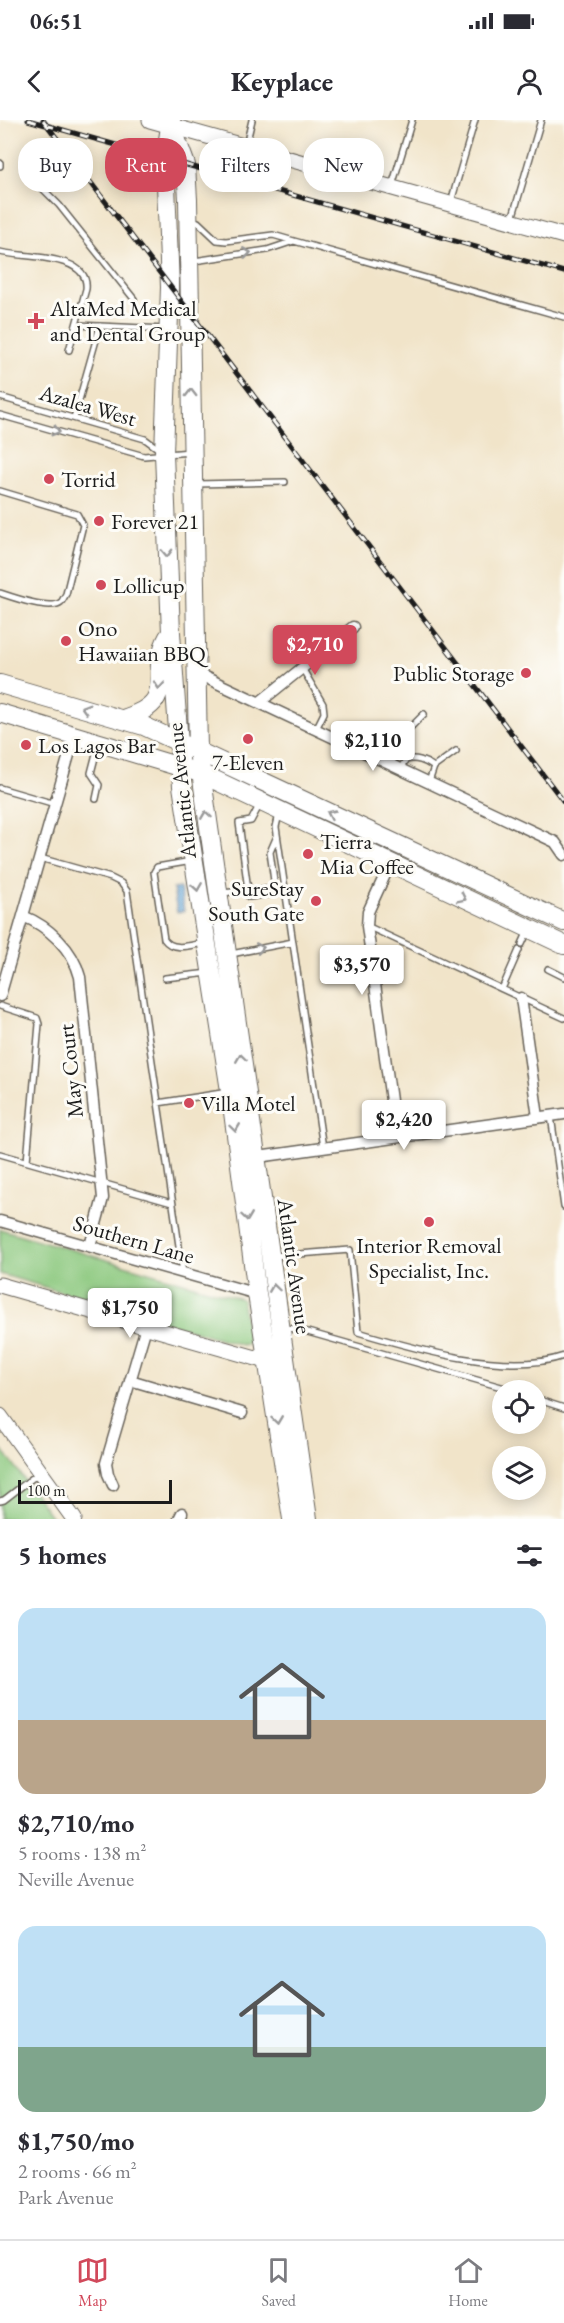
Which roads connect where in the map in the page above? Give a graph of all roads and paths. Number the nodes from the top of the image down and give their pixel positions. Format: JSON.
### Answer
{"nodes":[{"id":1,"x":150,"y":120,"type":"edge"},
{"id":2,"x":252,"y":120,"type":"edge"},
{"id":3,"x":412,"y":120,"type":"edge"},
{"id":4,"x":474,"y":120,"type":"edge"},
{"id":5,"x":541,"y":120,"type":"edge"},
{"id":6,"x":171,"y":123,"type":"edge"},
{"id":7,"x":219,"y":138,"type":"edge"},
{"id":8,"x":247,"y":138,"type":"edge"},
{"id":9,"x":291,"y":159,"type":"edge"},
{"id":10,"x":392,"y":187,"type":"junction"},
{"id":11,"x":46,"y":192,"type":"edge"},
{"id":12,"x":450,"y":204,"type":"junction"},
{"id":13,"x":188,"y":218,"type":"junction"},
{"id":14,"x":511,"y":221,"type":"junction"},
{"id":15,"x":564,"y":236,"type":"edge"},
{"id":16,"x":294,"y":241,"type":"junction"},
{"id":17,"x":0,"y":252,"type":"edge"},
{"id":18,"x":189,"y":262,"type":"junction"},
{"id":19,"x":134,"y":299,"type":"dead end"},
{"id":20,"x":564,"y":318,"type":"edge"},
{"id":21,"x":77,"y":325,"type":"junction"},
{"id":22,"x":100,"y":326,"type":"junction"},
{"id":23,"x":168,"y":329,"type":"junction"},
{"id":24,"x":69,"y":351,"type":"dead end"},
{"id":25,"x":0,"y":397,"type":"edge"},
{"id":26,"x":0,"y":415,"type":"edge"},
{"id":27,"x":74,"y":418,"type":"junction"},
{"id":28,"x":192,"y":452,"type":"junction"},
{"id":29,"x":164,"y":453,"type":"junction"},
{"id":30,"x":285,"y":482,"type":"dead end"},
{"id":31,"x":192,"y":485,"type":"junction"},
{"id":32,"x":0,"y":491,"type":"edge"},
{"id":33,"x":0,"y":593,"type":"edge"},
{"id":34,"x":353,"y":627,"type":"dead end"},
{"id":35,"x":171,"y":633,"type":"junction"},
{"id":36,"x":302,"y":668,"type":"junction"},
{"id":37,"x":196,"y":674,"type":"junction"},
{"id":38,"x":0,"y":684,"type":"edge"},
{"id":39,"x":260,"y":702,"type":"junction"},
{"id":40,"x":0,"y":713,"type":"edge"},
{"id":41,"x":424,"y":714,"type":"dead end"},
{"id":42,"x":123,"y":719,"type":"junction"},
{"id":43,"x":316,"y":729,"type":"junction"},
{"id":44,"x":75,"y":734,"type":"junction"},
{"id":45,"x":99,"y":741,"type":"junction"},
{"id":46,"x":180,"y":741,"type":"junction"},
{"id":47,"x":198,"y":750,"type":"junction"},
{"id":48,"x":456,"y":751,"type":"dead end"},
{"id":49,"x":395,"y":766,"type":"junction"},
{"id":50,"x":180,"y":767,"type":"junction"},
{"id":51,"x":434,"y":767,"type":"junction"},
{"id":52,"x":200,"y":773,"type":"junction"},
{"id":53,"x":429,"y":782,"type":"junction"},
{"id":54,"x":0,"y":788,"type":"edge"},
{"id":55,"x":96,"y":799,"type":"dead end"},
{"id":56,"x":260,"y":802,"type":"junction"},
{"id":57,"x":55,"y":804,"type":"junction"},
{"id":58,"x":280,"y":812,"type":"junction"},
{"id":59,"x":277,"y":836,"type":"junction"},
{"id":60,"x":564,"y":855,"type":"edge"},
{"id":61,"x":40,"y":858,"type":"junction"},
{"id":62,"x":193,"y":860,"type":"junction"},
{"id":63,"x":390,"y":864,"type":"junction"},
{"id":64,"x":460,"y":875,"type":"junction"},
{"id":65,"x":248,"y":889,"type":"junction"},
{"id":66,"x":285,"y":892,"type":"junction"},
{"id":67,"x":217,"y":893,"type":"junction"},
{"id":68,"x":23,"y":916,"type":"junction"},
{"id":69,"x":564,"y":922,"type":"edge"},
{"id":70,"x":367,"y":926,"type":"junction"},
{"id":71,"x":524,"y":941,"type":"junction"},
{"id":72,"x":293,"y":942,"type":"junction"},
{"id":73,"x":206,"y":943,"type":"junction"},
{"id":74,"x":564,"y":945,"type":"edge"},
{"id":75,"x":226,"y":955,"type":"junction"},
{"id":76,"x":548,"y":969,"type":"dead end"},
{"id":77,"x":211,"y":972,"type":"junction"},
{"id":78,"x":564,"y":977,"type":"edge"},
{"id":79,"x":165,"y":978,"type":"dead end"},
{"id":80,"x":502,"y":989,"type":"junction"},
{"id":81,"x":0,"y":996,"type":"edge"},
{"id":82,"x":521,"y":998,"type":"junction"},
{"id":83,"x":0,"y":1006,"type":"edge"},
{"id":84,"x":564,"y":1018,"type":"edge"},
{"id":85,"x":230,"y":1092,"type":"junction"},
{"id":86,"x":158,"y":1102,"type":"junction"},
{"id":87,"x":564,"y":1114,"type":"edge"},
{"id":88,"x":551,"y":1116,"type":"junction"},
{"id":89,"x":538,"y":1117,"type":"junction"},
{"id":90,"x":396,"y":1137,"type":"junction"},
{"id":91,"x":323,"y":1148,"type":"junction"},
{"id":92,"x":0,"y":1154,"type":"edge"},
{"id":93,"x":247,"y":1158,"type":"junction"},
{"id":94,"x":27,"y":1161,"type":"junction"},
{"id":95,"x":102,"y":1183,"type":"junction"},
{"id":96,"x":172,"y":1203,"type":"junction"},
{"id":97,"x":564,"y":1207,"type":"edge"},
{"id":98,"x":0,"y":1221,"type":"edge"},
{"id":99,"x":90,"y":1246,"type":"junction"},
{"id":100,"x":270,"y":1256,"type":"junction"},
{"id":101,"x":183,"y":1273,"type":"junction"},
{"id":102,"x":0,"y":1285,"type":"edge"},
{"id":103,"x":257,"y":1294,"type":"junction"},
{"id":104,"x":146,"y":1327,"type":"junction"},
{"id":105,"x":280,"y":1328,"type":"junction"},
{"id":106,"x":564,"y":1356,"type":"edge"},
{"id":107,"x":277,"y":1364,"type":"junction"},
{"id":108,"x":130,"y":1380,"type":"junction"},
{"id":109,"x":492,"y":1384,"type":"edge"},
{"id":110,"x":546,"y":1402,"type":"edge"},
{"id":111,"x":564,"y":1408,"type":"edge"},
{"id":112,"x":242,"y":1413,"type":"dead end"},
{"id":113,"x":3,"y":1426,"type":"edge"},
{"id":114,"x":40,"y":1472,"type":"junction"},
{"id":115,"x":113,"y":1485,"type":"dead end"},
{"id":116,"x":0,"y":1501,"type":"edge"},
{"id":117,"x":74,"y":1519,"type":"edge"},
{"id":118,"x":292,"y":1519,"type":"edge"},
{"id":119,"x":308,"y":1519,"type":"edge"}],
"edges":[{"from":1,"to":6,"type":"street"},
{"from":2,"to":8,"type":"lane"},
{"from":3,"to":10,"type":"lane"},
{"from":4,"to":12,"type":"lane"},
{"from":5,"to":14,"type":"lane"},
{"from":6,"to":7,"type":"street"},
{"from":6,"to":13,"type":"main road","name":"Atlantic Avenue"},
{"from":6,"to":23,"type":"main road","name":"Atlantic Avenue"},
{"from":9,"to":10,"type":"street"},
{"from":10,"to":12,"type":"street"},
{"from":11,"to":19,"type":"lane"},
{"from":12,"to":14,"type":"street"},
{"from":13,"to":16,"type":"lane"},
{"from":13,"to":18,"type":"main road","name":"Atlantic Avenue"},
{"from":14,"to":15,"type":"street"},
{"from":18,"to":16,"type":"lane","one_way":true},
{"from":16,"to":20,"type":"lane"},
{"from":17,"to":21,"type":"lane"},
{"from":28,"to":18,"type":"main road","name":"Atlantic Avenue","one_way":true},
{"from":21,"to":22,"type":"lane"},
{"from":21,"to":24,"type":"lane"},
{"from":22,"to":23,"type":"lane"},
{"from":22,"to":27,"type":"lane"},
{"from":23,"to":29,"type":"main road","name":"Atlantic Avenue"},
{"from":25,"to":27,"type":"lane","name":"Azalea West"},
{"from":26,"to":29,"type":"lane","name":"Azalea West","one_way":true},
{"from":27,"to":29,"type":"lane","name":"Azalea West"},
{"from":28,"to":29,"type":"lane","name":"Azalea West"},
{"from":28,"to":31,"type":"main road","name":"Atlantic Avenue"},
{"from":29,"to":35,"type":"main road","name":"Atlantic Avenue","one_way":true},
{"from":30,"to":31,"type":"lane"},
{"from":31,"to":37,"type":"main road","name":"Atlantic Avenue"},
{"from":32,"to":33,"type":"lane"},
{"from":34,"to":36,"type":"street"},
{"from":35,"to":42,"type":"main road","one_way":true},
{"from":35,"to":46,"type":"main road","name":"Atlantic Avenue"},
{"from":36,"to":39,"type":"street"},
{"from":36,"to":43,"type":"lane"},
{"from":37,"to":39,"type":"street"},
{"from":37,"to":47,"type":"main road","name":"Atlantic Avenue"},
{"from":42,"to":38,"type":"main road","one_way":true},
{"from":39,"to":43,"type":"street"},
{"from":40,"to":44,"type":"main road"},
{"from":41,"to":49,"type":"lane"},
{"from":42,"to":46,"type":"main road"},
{"from":43,"to":49,"type":"street"},
{"from":44,"to":45,"type":"main road"},
{"from":44,"to":57,"type":"street"},
{"from":45,"to":50,"type":"main road"},
{"from":45,"to":55,"type":"lane"},
{"from":46,"to":47,"type":"main road"},
{"from":46,"to":50,"type":"main road","name":"Atlantic Avenue"},
{"from":47,"to":52,"type":"main road","name":"Atlantic Avenue"},
{"from":64,"to":47,"type":"main road","one_way":true},
{"from":48,"to":51,"type":"lane"},
{"from":49,"to":51,"type":"lane"},
{"from":49,"to":53,"type":"street"},
{"from":50,"to":52,"type":"main road"},
{"from":50,"to":62,"type":"main road","name":"Atlantic Avenue"},
{"from":51,"to":53,"type":"lane"},
{"from":52,"to":56,"type":"main road"},
{"from":67,"to":52,"type":"main road","name":"Atlantic Avenue","one_way":true},
{"from":53,"to":60,"type":"street"},
{"from":54,"to":57,"type":"lane"},
{"from":56,"to":58,"type":"main road"},
{"from":56,"to":65,"type":"lane"},
{"from":57,"to":61,"type":"street"},
{"from":58,"to":59,"type":"lane"},
{"from":58,"to":63,"type":"main road"},
{"from":59,"to":65,"type":"lane"},
{"from":59,"to":66,"type":"lane"},
{"from":61,"to":68,"type":"street"},
{"from":61,"to":86,"type":"lane"},
{"from":62,"to":73,"type":"main road","name":"Atlantic Avenue","one_way":true},
{"from":62,"to":73,"type":"lane"},
{"from":63,"to":64,"type":"main road"},
{"from":63,"to":70,"type":"street"},
{"from":63,"to":71,"type":"main road","one_way":true},
{"from":64,"to":69,"type":"main road"},
{"from":65,"to":66,"type":"lane"},
{"from":65,"to":67,"type":"lane"},
{"from":66,"to":72,"type":"lane"},
{"from":67,"to":75,"type":"main road","name":"Atlantic Avenue"},
{"from":68,"to":81,"type":"street"},
{"from":68,"to":95,"type":"street","name":"May Court"},
{"from":70,"to":80,"type":"lane"},
{"from":70,"to":90,"type":"street"},
{"from":71,"to":74,"type":"main road"},
{"from":71,"to":80,"type":"lane"},
{"from":75,"to":72,"type":"lane","one_way":true},
{"from":72,"to":91,"type":"lane"},
{"from":73,"to":77,"type":"main road","name":"Atlantic Avenue"},
{"from":93,"to":75,"type":"main road","name":"Atlantic Avenue","one_way":true},
{"from":76,"to":78,"type":"lane"},
{"from":77,"to":79,"type":"lane"},
{"from":77,"to":85,"type":"main road","name":"Atlantic Avenue"},
{"from":80,"to":82,"type":"lane"},
{"from":82,"to":84,"type":"lane"},
{"from":82,"to":89,"type":"street"},
{"from":83,"to":94,"type":"lane"},
{"from":85,"to":86,"type":"lane"},
{"from":85,"to":93,"type":"main road","name":"Atlantic Avenue","one_way":true},
{"from":86,"to":96,"type":"lane"},
{"from":87,"to":88,"type":"street"},
{"from":88,"to":89,"type":"street"},
{"from":88,"to":97,"type":"lane"},
{"from":89,"to":90,"type":"street"},
{"from":90,"to":91,"type":"street"},
{"from":91,"to":93,"type":"street"},
{"from":92,"to":94,"type":"lane"},
{"from":93,"to":100,"type":"main road","name":"Atlantic Avenue"},
{"from":93,"to":103,"type":"main road","name":"Atlantic Avenue","one_way":true},
{"from":94,"to":95,"type":"lane"},
{"from":95,"to":96,"type":"lane"},
{"from":95,"to":99,"type":"street","name":"May Court"},
{"from":96,"to":101,"type":"lane"},
{"from":98,"to":99,"type":"street","name":"Southern Lane"},
{"from":99,"to":101,"type":"street","name":"Southern Lane"},
{"from":105,"to":100,"type":"main road","name":"Atlantic Avenue","one_way":true},
{"from":100,"to":106,"type":"lane"},
{"from":101,"to":103,"type":"street","name":"Southern Lane"},
{"from":102,"to":104,"type":"street"},
{"from":103,"to":107,"type":"main road","name":"Atlantic Avenue"},
{"from":104,"to":107,"type":"street"},
{"from":104,"to":108,"type":"street"},
{"from":105,"to":107,"type":"main road","name":"Atlantic Avenue"},
{"from":105,"to":109,"type":"lane"},
{"from":107,"to":118,"type":"main road","name":"Atlantic Avenue","one_way":true},
{"from":107,"to":119,"type":"main road","name":"Atlantic Avenue"},
{"from":108,"to":112,"type":"street"},
{"from":108,"to":115,"type":"street"},
{"from":110,"to":111,"type":"lane"},
{"from":113,"to":114,"type":"street"},
{"from":114,"to":116,"type":"lane"},
{"from":114,"to":117,"type":"street"}]}
